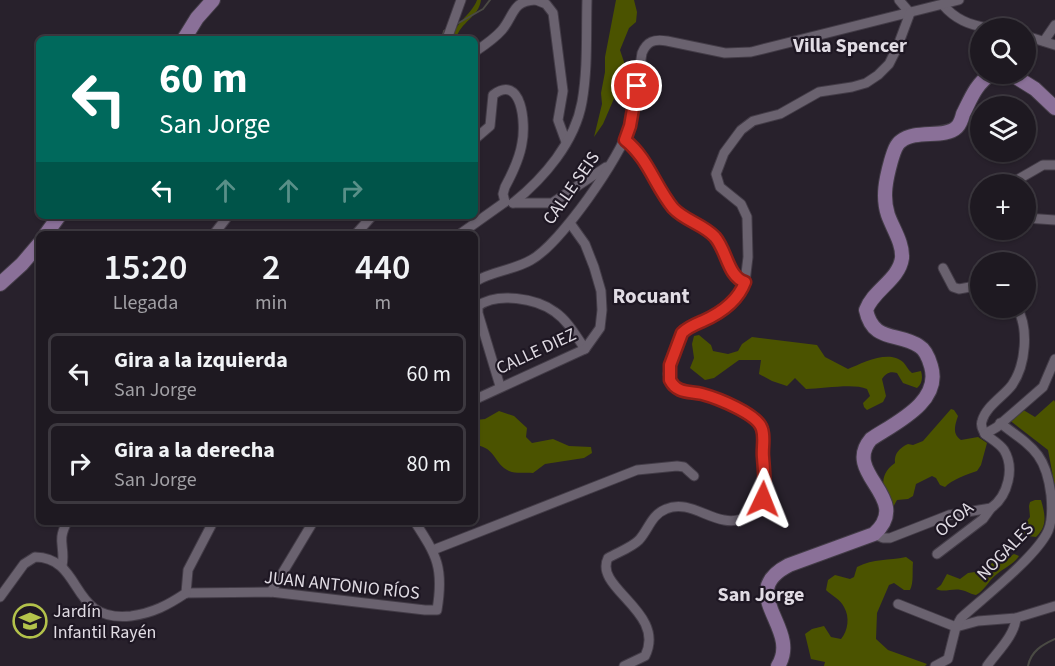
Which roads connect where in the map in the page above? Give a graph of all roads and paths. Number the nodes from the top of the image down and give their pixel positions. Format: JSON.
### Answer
{"nodes":[{"id":1,"x":213,"y":0,"type":"edge"},
{"id":2,"x":461,"y":0,"type":"edge"},
{"id":3,"x":536,"y":0,"type":"edge"},
{"id":4,"x":587,"y":0,"type":"edge"},
{"id":5,"x":899,"y":0,"type":"edge"},
{"id":6,"x":960,"y":0,"type":"edge"},
{"id":7,"x":943,"y":5,"type":"junction"},
{"id":8,"x":910,"y":14,"type":"junction"},
{"id":9,"x":970,"y":23,"type":"edge"},
{"id":10,"x":1055,"y":25,"type":"edge"},
{"id":11,"x":186,"y":36,"type":"edge"},
{"id":12,"x":448,"y":36,"type":"edge"},
{"id":13,"x":1036,"y":39,"type":"edge"},
{"id":14,"x":1044,"y":41,"type":"junction"},
{"id":15,"x":1055,"y":45,"type":"edge"},
{"id":16,"x":478,"y":49,"type":"edge"},
{"id":17,"x":978,"y":84,"type":"edge"},
{"id":18,"x":1027,"y":84,"type":"edge"},
{"id":19,"x":1055,"y":108,"type":"edge"},
{"id":20,"x":478,"y":136,"type":"edge"},
{"id":21,"x":625,"y":140,"type":"junction"},
{"id":22,"x":566,"y":142,"type":"junction"},
{"id":23,"x":609,"y":165,"type":"junction"},
{"id":24,"x":1055,"y":165,"type":"edge"},
{"id":25,"x":1027,"y":174,"type":"edge"},
{"id":26,"x":509,"y":203,"type":"junction"},
{"id":27,"x":226,"y":219,"type":"edge"},
{"id":28,"x":369,"y":219,"type":"edge"},
{"id":29,"x":1036,"y":219,"type":"edge"},
{"id":30,"x":1055,"y":220,"type":"edge"},
{"id":31,"x":570,"y":223,"type":"junction"},
{"id":32,"x":216,"y":231,"type":"edge"},
{"id":33,"x":359,"y":231,"type":"edge"},
{"id":34,"x":465,"y":231,"type":"edge"},
{"id":35,"x":36,"y":247,"type":"edge"},
{"id":36,"x":943,"y":268,"type":"dead end"},
{"id":37,"x":478,"y":280,"type":"edge"},
{"id":38,"x":745,"y":282,"type":"junction"},
{"id":39,"x":0,"y":284,"type":"edge"},
{"id":40,"x":970,"y":287,"type":"edge"},
{"id":41,"x":1022,"y":318,"type":"edge"},
{"id":42,"x":585,"y":349,"type":"junction"},
{"id":43,"x":1055,"y":359,"type":"edge"},
{"id":44,"x":500,"y":386,"type":"junction"},
{"id":45,"x":478,"y":398,"type":"edge"},
{"id":46,"x":1000,"y":423,"type":"junction"},
{"id":47,"x":985,"y":434,"type":"junction"},
{"id":48,"x":694,"y":476,"type":"dead end"},
{"id":49,"x":991,"y":508,"type":"junction"},
{"id":50,"x":66,"y":525,"type":"edge"},
{"id":51,"x":211,"y":525,"type":"edge"},
{"id":52,"x":311,"y":525,"type":"edge"},
{"id":53,"x":417,"y":525,"type":"edge"},
{"id":54,"x":874,"y":534,"type":"junction"},
{"id":55,"x":434,"y":550,"type":"junction"},
{"id":56,"x":937,"y":554,"type":"dead end"},
{"id":57,"x":62,"y":566,"type":"junction"},
{"id":58,"x":271,"y":592,"type":"junction"},
{"id":59,"x":186,"y":593,"type":"junction"},
{"id":60,"x":0,"y":597,"type":"edge"},
{"id":61,"x":898,"y":604,"type":"dead end"},
{"id":62,"x":1055,"y":606,"type":"edge"},
{"id":63,"x":1016,"y":618,"type":"junction"},
{"id":64,"x":956,"y":627,"type":"junction"},
{"id":65,"x":624,"y":666,"type":"edge"},
{"id":66,"x":778,"y":666,"type":"edge"},
{"id":67,"x":935,"y":666,"type":"edge"},
{"id":68,"x":987,"y":666,"type":"edge"}],
"edges":[{"from":1,"to":11,"type":"street"},
{"from":2,"to":12,"type":"street"},
{"from":3,"to":16,"type":"street"},
{"from":3,"to":22,"type":"street"},
{"from":4,"to":22,"type":"street"},
{"from":5,"to":8,"type":"street"},
{"from":6,"to":7,"type":"street"},
{"from":7,"to":8,"type":"street"},
{"from":7,"to":9,"type":"street"},
{"from":8,"to":21,"type":"street","name":"CALLE SEIS"},
{"from":8,"to":38,"type":"street"},
{"from":10,"to":14,"type":"street"},
{"from":13,"to":14,"type":"street"},
{"from":14,"to":15,"type":"street"},
{"from":17,"to":54,"type":"street"},
{"from":18,"to":19,"type":"street"},
{"from":20,"to":26,"type":"street"},
{"from":21,"to":23,"type":"street","name":"CALLE SEIS"},
{"from":21,"to":38,"type":"street"},
{"from":22,"to":26,"type":"street"},
{"from":23,"to":26,"type":"street"},
{"from":23,"to":31,"type":"street","name":"CALLE SEIS"},
{"from":24,"to":25,"type":"street"},
{"from":26,"to":34,"type":"street"},
{"from":27,"to":32,"type":"street"},
{"from":28,"to":33,"type":"street"},
{"from":29,"to":30,"type":"street"},
{"from":31,"to":37,"type":"street","name":"CALLE SEIS"},
{"from":31,"to":42,"type":"street","name":"CALLE DIEZ"},
{"from":35,"to":39,"type":"street"},
{"from":36,"to":40,"type":"street"},
{"from":38,"to":65,"type":"street"},
{"from":41,"to":47,"type":"street"},
{"from":42,"to":44,"type":"street","name":"CALLE DIEZ"},
{"from":42,"to":44,"type":"street"},
{"from":43,"to":46,"type":"street"},
{"from":44,"to":45,"type":"street","name":"CALLE DIEZ"},
{"from":46,"to":47,"type":"street"},
{"from":46,"to":64,"type":"street","name":"NOGALES"},
{"from":47,"to":49,"type":"street","name":"OCOA"},
{"from":48,"to":55,"type":"street"},
{"from":49,"to":54,"type":"street"},
{"from":49,"to":56,"type":"street","name":"OCOA"},
{"from":50,"to":57,"type":"street"},
{"from":51,"to":59,"type":"street"},
{"from":52,"to":58,"type":"street"},
{"from":53,"to":55,"type":"street","name":"JUAN ANTONIO RÍOS"},
{"from":54,"to":66,"type":"street"},
{"from":55,"to":58,"type":"street","name":"JUAN ANTONIO RÍOS"},
{"from":57,"to":59,"type":"street"},
{"from":57,"to":60,"type":"street"},
{"from":58,"to":59,"type":"street","name":"JUAN ANTONIO RÍOS"},
{"from":61,"to":64,"type":"street"},
{"from":62,"to":63,"type":"street"},
{"from":63,"to":64,"type":"street"},
{"from":63,"to":68,"type":"street"},
{"from":64,"to":67,"type":"street","name":"NOGALES"}]}
